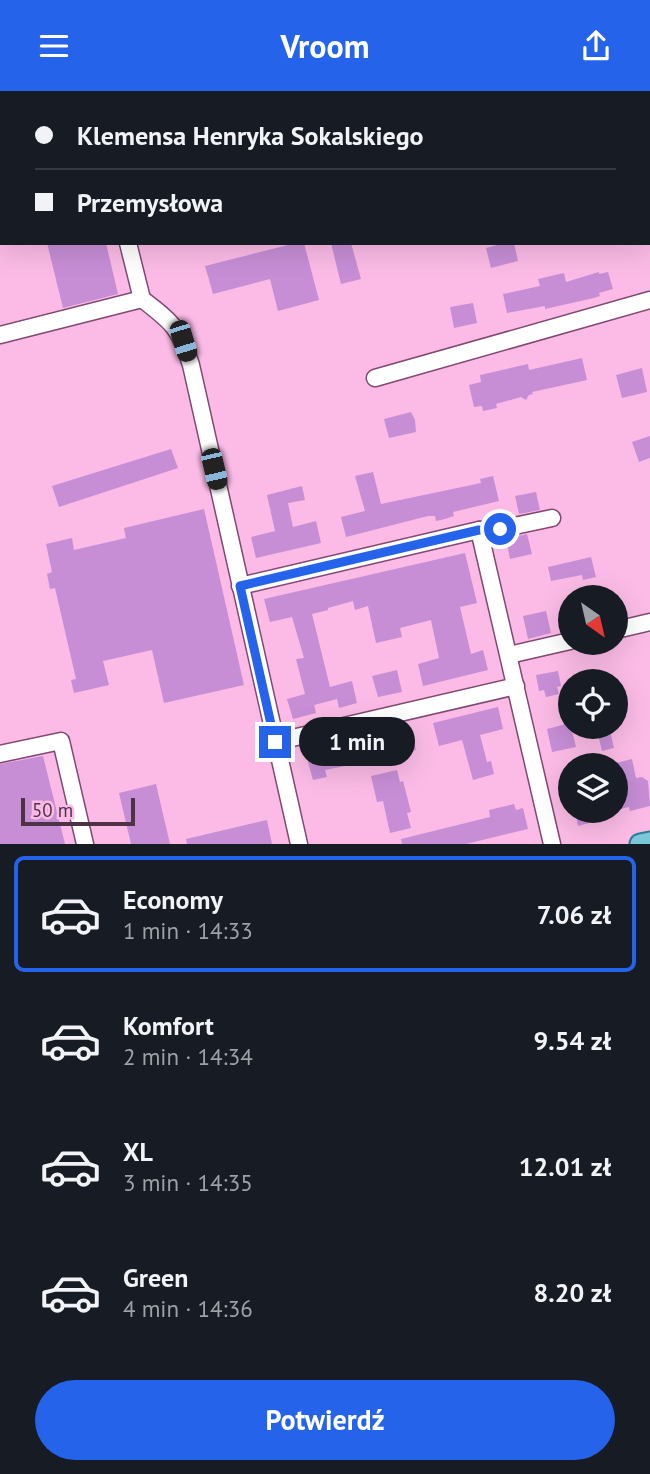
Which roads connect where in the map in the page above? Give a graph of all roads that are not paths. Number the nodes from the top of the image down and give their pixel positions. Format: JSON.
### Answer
{"nodes":[{"id":1,"x":128,"y":245,"type":"edge"},
{"id":2,"x":142,"y":299,"type":"junction"},
{"id":3,"x":650,"y":300,"type":"edge"},
{"id":4,"x":0,"y":335,"type":"edge"},
{"id":5,"x":375,"y":378,"type":"dead end"},
{"id":6,"x":552,"y":518,"type":"dead end"},
{"id":7,"x":479,"y":530,"type":"junction"},
{"id":8,"x":240,"y":586,"type":"junction"},
{"id":9,"x":650,"y":622,"type":"edge"},
{"id":10,"x":628,"y":627,"type":"edge"},
{"id":11,"x":558,"y":644,"type":"edge"},
{"id":12,"x":509,"y":655,"type":"junction"},
{"id":13,"x":516,"y":686,"type":"junction"},
{"id":14,"x":275,"y":742,"type":"junction"},
{"id":15,"x":0,"y":754,"type":"edge"},
{"id":16,"x":650,"y":842,"type":"edge"},
{"id":17,"x":85,"y":844,"type":"edge"},
{"id":18,"x":299,"y":844,"type":"edge"},
{"id":19,"x":552,"y":844,"type":"edge"},
{"id":20,"x":640,"y":844,"type":"edge"}],
"edges":[{"from":1,"to":2,"type":"street"},
{"from":2,"to":4,"type":"street"},
{"from":2,"to":8,"type":"street"},
{"from":3,"to":5,"type":"street"},
{"from":6,"to":7,"type":"street"},
{"from":7,"to":8,"type":"street"},
{"from":7,"to":12,"type":"street"},
{"from":8,"to":14,"type":"street"},
{"from":9,"to":10,"type":"street"},
{"from":11,"to":12,"type":"street"},
{"from":12,"to":13,"type":"street"},
{"from":13,"to":14,"type":"street"},
{"from":13,"to":19,"type":"street"},
{"from":14,"to":18,"type":"street"},
{"from":15,"to":17,"type":"street"},
{"from":16,"to":20,"type":"main road"}]}
